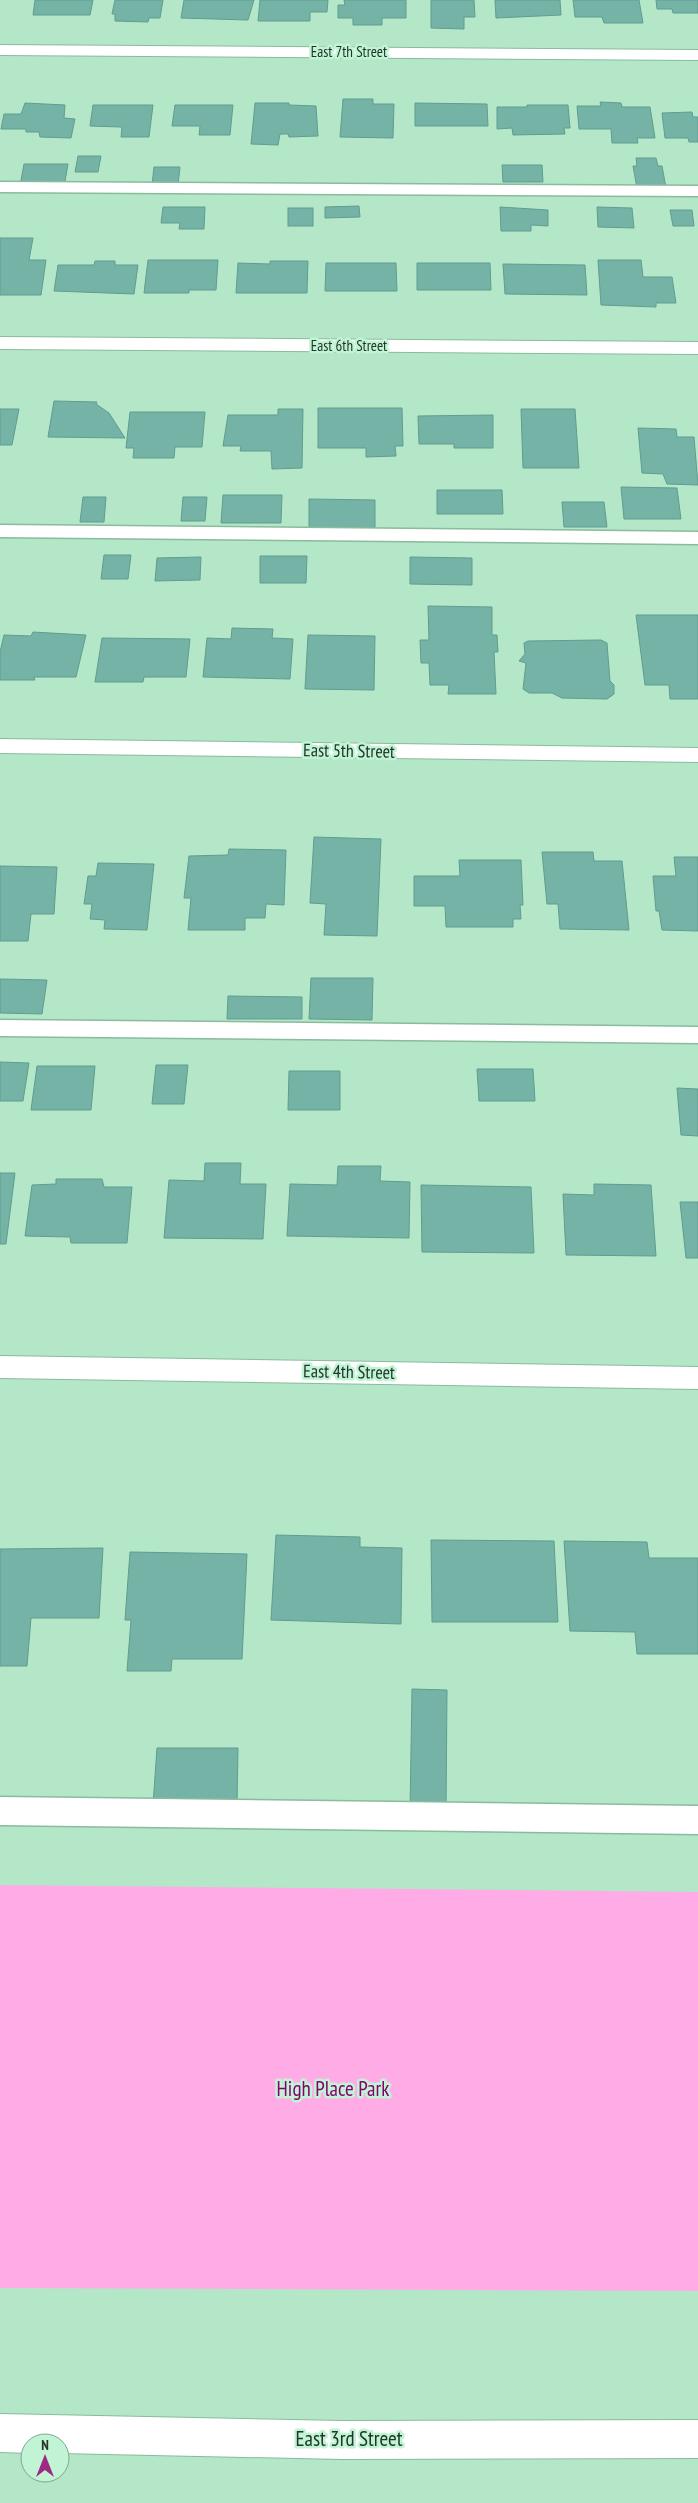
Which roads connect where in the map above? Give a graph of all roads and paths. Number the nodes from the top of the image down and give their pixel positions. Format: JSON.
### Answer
{"nodes":[{"id":1,"x":0,"y":50,"type":"edge"},
{"id":2,"x":698,"y":55,"type":"edge"},
{"id":3,"x":0,"y":187,"type":"edge"},
{"id":4,"x":698,"y":190,"type":"edge"},
{"id":5,"x":0,"y":343,"type":"edge"},
{"id":6,"x":698,"y":348,"type":"edge"},
{"id":7,"x":0,"y":531,"type":"edge"},
{"id":8,"x":698,"y":538,"type":"edge"},
{"id":9,"x":0,"y":746,"type":"edge"},
{"id":10,"x":698,"y":754,"type":"edge"},
{"id":11,"x":0,"y":1028,"type":"edge"},
{"id":12,"x":698,"y":1035,"type":"edge"},
{"id":13,"x":0,"y":1367,"type":"edge"},
{"id":14,"x":698,"y":1378,"type":"edge"},
{"id":15,"x":0,"y":1811,"type":"edge"},
{"id":16,"x":698,"y":1820,"type":"edge"},
{"id":17,"x":0,"y":2433,"type":"edge"},
{"id":18,"x":698,"y":2439,"type":"edge"}],
"edges":[{"from":1,"to":2,"type":"street","name":"East 7th Street"},
{"from":3,"to":4,"type":"lane"},
{"from":5,"to":6,"type":"street","name":"East 6th Street"},
{"from":7,"to":8,"type":"lane"},
{"from":9,"to":10,"type":"street","name":"East 5th Street"},
{"from":11,"to":12,"type":"lane"},
{"from":13,"to":14,"type":"street","name":"East 4th Street"},
{"from":15,"to":16,"type":"lane"},
{"from":17,"to":18,"type":"street","name":"East 3rd Street"}]}
